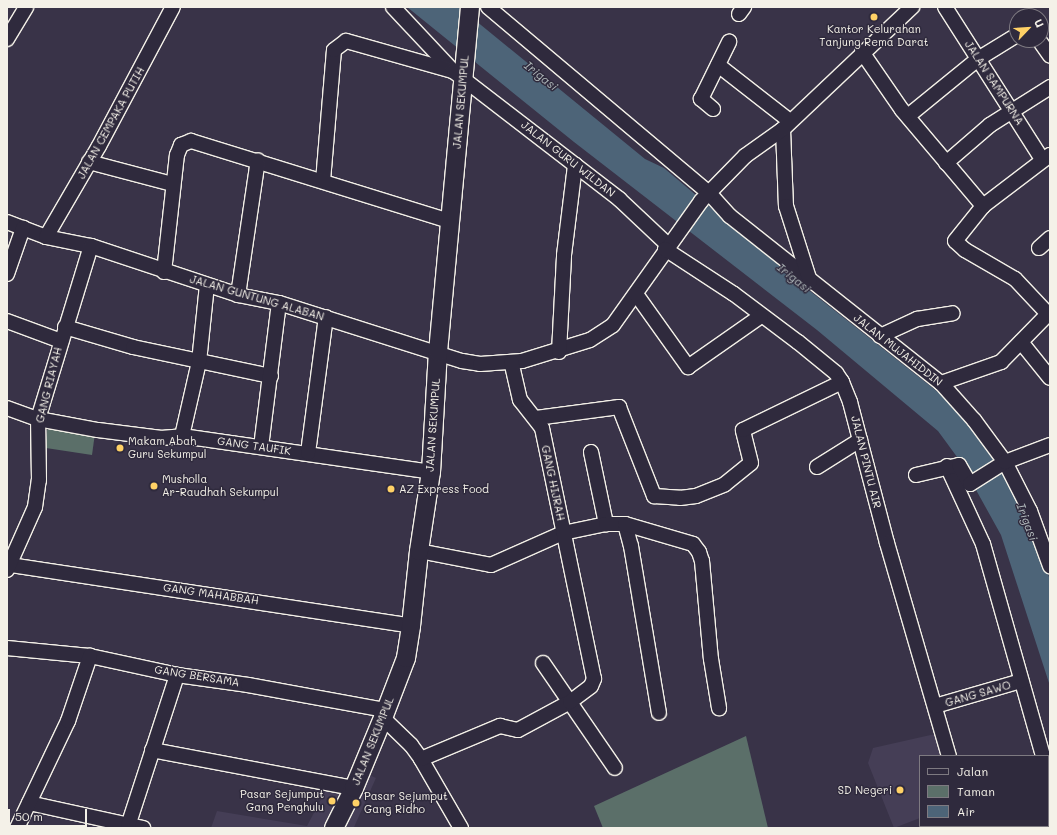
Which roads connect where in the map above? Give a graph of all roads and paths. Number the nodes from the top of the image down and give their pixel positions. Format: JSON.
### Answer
{"nodes":[{"id":1,"x":26,"y":7,"type":"edge"},
{"id":2,"x":172,"y":7,"type":"edge"},
{"id":3,"x":393,"y":7,"type":"edge"},
{"id":4,"x":488,"y":7,"type":"edge"},
{"id":5,"x":912,"y":7,"type":"edge"},
{"id":6,"x":945,"y":7,"type":"edge"},
{"id":7,"x":470,"y":9,"type":"edge"},
{"id":8,"x":7,"y":39,"type":"edge"},
{"id":9,"x":1009,"y":40,"type":"edge"},
{"id":10,"x":729,"y":42,"type":"dead end"},
{"id":11,"x":862,"y":52,"type":"junction"},
{"id":12,"x":978,"y":59,"type":"junction"},
{"id":13,"x":718,"y":65,"type":"junction"},
{"id":14,"x":461,"y":70,"type":"junction"},
{"id":15,"x":1050,"y":87,"type":"edge"},
{"id":16,"x":712,"y":109,"type":"dead end"},
{"id":17,"x":1013,"y":112,"type":"junction"},
{"id":18,"x":908,"y":116,"type":"junction"},
{"id":19,"x":786,"y":125,"type":"junction"},
{"id":20,"x":1046,"y":157,"type":"edge"},
{"id":21,"x":258,"y":160,"type":"junction"},
{"id":22,"x":90,"y":162,"type":"junction"},
{"id":23,"x":946,"y":163,"type":"junction"},
{"id":24,"x":574,"y":165,"type":"junction"},
{"id":25,"x":323,"y":180,"type":"junction"},
{"id":26,"x":172,"y":184,"type":"junction"},
{"id":27,"x":705,"y":197,"type":"junction"},
{"id":28,"x":983,"y":206,"type":"junction"},
{"id":29,"x":450,"y":220,"type":"junction"},
{"id":30,"x":7,"y":222,"type":"edge"},
{"id":31,"x":23,"y":228,"type":"junction"},
{"id":32,"x":46,"y":236,"type":"junction"},
{"id":33,"x":1050,"y":238,"type":"edge"},
{"id":34,"x":668,"y":244,"type":"junction"},
{"id":35,"x":91,"y":246,"type":"junction"},
{"id":36,"x":1039,"y":248,"type":"dead end"},
{"id":37,"x":164,"y":272,"type":"junction"},
{"id":38,"x":7,"y":274,"type":"edge"},
{"id":39,"x":810,"y":281,"type":"junction"},
{"id":40,"x":207,"y":285,"type":"junction"},
{"id":41,"x":636,"y":294,"type":"junction"},
{"id":42,"x":238,"y":295,"type":"junction"},
{"id":43,"x":279,"y":303,"type":"junction"},
{"id":44,"x":953,"y":313,"type":"dead end"},
{"id":45,"x":1049,"y":313,"type":"edge"},
{"id":46,"x":761,"y":316,"type":"junction"},
{"id":47,"x":326,"y":317,"type":"junction"},
{"id":48,"x":7,"y":321,"type":"edge"},
{"id":49,"x":65,"y":327,"type":"junction"},
{"id":50,"x":880,"y":336,"type":"junction"},
{"id":51,"x":61,"y":341,"type":"junction"},
{"id":52,"x":1020,"y":342,"type":"junction"},
{"id":53,"x":438,"y":352,"type":"junction"},
{"id":54,"x":559,"y":352,"type":"junction"},
{"id":55,"x":199,"y":362,"type":"junction"},
{"id":56,"x":511,"y":362,"type":"junction"},
{"id":57,"x":271,"y":376,"type":"junction"},
{"id":58,"x":1050,"y":378,"type":"edge"},
{"id":59,"x":842,"y":382,"type":"junction"},
{"id":60,"x":941,"y":383,"type":"junction"},
{"id":61,"x":7,"y":408,"type":"edge"},
{"id":62,"x":536,"y":418,"type":"junction"},
{"id":63,"x":38,"y":419,"type":"junction"},
{"id":64,"x":182,"y":436,"type":"junction"},
{"id":65,"x":860,"y":440,"type":"junction"},
{"id":66,"x":1050,"y":445,"type":"edge"},
{"id":67,"x":261,"y":447,"type":"junction"},
{"id":68,"x":591,"y":452,"type":"dead end"},
{"id":69,"x":308,"y":453,"type":"junction"},
{"id":70,"x":1002,"y":465,"type":"junction"},
{"id":71,"x":947,"y":466,"type":"junction"},
{"id":72,"x":817,"y":468,"type":"dead end"},
{"id":73,"x":431,"y":472,"type":"junction"},
{"id":74,"x":916,"y":475,"type":"dead end"},
{"id":75,"x":606,"y":524,"type":"junction"},
{"id":76,"x":625,"y":524,"type":"junction"},
{"id":77,"x":563,"y":533,"type":"junction"},
{"id":78,"x":419,"y":551,"type":"junction"},
{"id":79,"x":1050,"y":566,"type":"edge"},
{"id":80,"x":9,"y":568,"type":"edge"},
{"id":81,"x":411,"y":626,"type":"junction"},
{"id":82,"x":7,"y":648,"type":"edge"},
{"id":83,"x":90,"y":656,"type":"junction"},
{"id":84,"x":543,"y":663,"type":"dead end"},
{"id":85,"x":177,"y":675,"type":"junction"},
{"id":86,"x":1021,"y":681,"type":"junction"},
{"id":87,"x":570,"y":702,"type":"junction"},
{"id":88,"x":935,"y":706,"type":"junction"},
{"id":89,"x":719,"y":708,"type":"dead end"},
{"id":90,"x":659,"y":713,"type":"dead end"},
{"id":91,"x":385,"y":714,"type":"junction"},
{"id":92,"x":152,"y":750,"type":"junction"},
{"id":93,"x":949,"y":755,"type":"edge"},
{"id":94,"x":1043,"y":755,"type":"edge"},
{"id":95,"x":421,"y":759,"type":"junction"},
{"id":96,"x":615,"y":768,"type":"dead end"},
{"id":97,"x":354,"y":788,"type":"junction"},
{"id":98,"x":29,"y":803,"type":"junction"},
{"id":99,"x":128,"y":826,"type":"junction"},
{"id":100,"x":17,"y":828,"type":"edge"},
{"id":101,"x":142,"y":828,"type":"edge"},
{"id":102,"x":334,"y":828,"type":"edge"},
{"id":103,"x":461,"y":828,"type":"edge"}],
"edges":[{"from":1,"to":8,"type":"street"},
{"from":2,"to":22,"type":"street","name":"JALAN CEMPAKA PUTIH"},
{"from":3,"to":14,"type":"street"},
{"from":4,"to":27,"type":"street","name":"JALAN MUJAHIDDIN"},
{"from":5,"to":11,"type":"street","name":"JALAN GUNTUNG ALABAN"},
{"from":6,"to":12,"type":"street","name":"JALAN SAMPURNA"},
{"from":7,"to":14,"type":"main road","name":"JALAN SEKUMPUL"},
{"from":9,"to":12,"type":"street"},
{"from":10,"to":13,"type":"street"},
{"from":11,"to":18,"type":"street"},
{"from":11,"to":19,"type":"street","name":"JALAN GUNTUNG ALABAN"},
{"from":12,"to":17,"type":"street","name":"JALAN SAMPURNA"},
{"from":12,"to":18,"type":"street"},
{"from":13,"to":16,"type":"street"},
{"from":13,"to":19,"type":"street"},
{"from":14,"to":24,"type":"street","name":"JALAN GURU WILDAN"},
{"from":14,"to":25,"type":"street"},
{"from":14,"to":29,"type":"main road","name":"JALAN SEKUMPUL"},
{"from":15,"to":17,"type":"street"},
{"from":17,"to":20,"type":"street","name":"JALAN SAMPURNA"},
{"from":17,"to":23,"type":"street"},
{"from":18,"to":23,"type":"street"},
{"from":19,"to":27,"type":"street","name":"JALAN GUNTUNG ALABAN"},
{"from":19,"to":39,"type":"street"},
{"from":20,"to":28,"type":"street"},
{"from":21,"to":25,"type":"street"},
{"from":21,"to":26,"type":"street"},
{"from":21,"to":42,"type":"street"},
{"from":22,"to":26,"type":"street"},
{"from":22,"to":32,"type":"street","name":"JALAN CEMPAKA PUTIH"},
{"from":23,"to":28,"type":"street"},
{"from":24,"to":34,"type":"street","name":"JALAN GURU WILDAN"},
{"from":24,"to":54,"type":"street"},
{"from":25,"to":29,"type":"street"},
{"from":26,"to":37,"type":"street"},
{"from":27,"to":34,"type":"street","name":"JALAN GUNTUNG ALABAN"},
{"from":27,"to":39,"type":"street","name":"JALAN MUJAHIDDIN"},
{"from":28,"to":45,"type":"street"},
{"from":29,"to":53,"type":"main road","name":"JALAN SEKUMPUL"},
{"from":30,"to":31,"type":"street","name":"JALAN GUNTUNG ALABAN"},
{"from":31,"to":32,"type":"street","name":"JALAN GUNTUNG ALABAN"},
{"from":31,"to":38,"type":"street"},
{"from":32,"to":35,"type":"street","name":"JALAN GUNTUNG ALABAN"},
{"from":33,"to":36,"type":"street"},
{"from":34,"to":41,"type":"street","name":"JALAN GUNTUNG ALABAN"},
{"from":34,"to":46,"type":"street","name":"JALAN PINTU AIR"},
{"from":35,"to":37,"type":"street","name":"JALAN GUNTUNG ALABAN"},
{"from":35,"to":49,"type":"street","name":"GANG RIAYAH"},
{"from":37,"to":40,"type":"street","name":"JALAN GUNTUNG ALABAN"},
{"from":39,"to":50,"type":"street","name":"JALAN MUJAHIDDIN"},
{"from":40,"to":42,"type":"street","name":"JALAN GUNTUNG ALABAN"},
{"from":40,"to":55,"type":"street"},
{"from":41,"to":46,"type":"street"},
{"from":41,"to":54,"type":"street","name":"JALAN GUNTUNG ALABAN"},
{"from":42,"to":43,"type":"street","name":"JALAN GUNTUNG ALABAN"},
{"from":43,"to":47,"type":"street","name":"JALAN GUNTUNG ALABAN"},
{"from":43,"to":57,"type":"street"},
{"from":44,"to":50,"type":"street"},
{"from":45,"to":52,"type":"street"},
{"from":46,"to":59,"type":"street","name":"JALAN PINTU AIR"},
{"from":47,"to":53,"type":"street","name":"JALAN GUNTUNG ALABAN"},
{"from":47,"to":69,"type":"street"},
{"from":48,"to":51,"type":"street"},
{"from":49,"to":51,"type":"street","name":"GANG RIAYAH"},
{"from":49,"to":55,"type":"street"},
{"from":50,"to":60,"type":"street","name":"JALAN MUJAHIDDIN"},
{"from":51,"to":63,"type":"street","name":"GANG RIAYAH"},
{"from":52,"to":58,"type":"street"},
{"from":52,"to":60,"type":"street"},
{"from":53,"to":56,"type":"street","name":"JALAN GUNTUNG ALABAN"},
{"from":53,"to":73,"type":"main road","name":"JALAN SEKUMPUL"},
{"from":54,"to":56,"type":"street","name":"JALAN GUNTUNG ALABAN"},
{"from":55,"to":57,"type":"street"},
{"from":55,"to":64,"type":"street"},
{"from":56,"to":62,"type":"street","name":"GANG HIJRAH"},
{"from":57,"to":67,"type":"street"},
{"from":59,"to":62,"type":"street"},
{"from":59,"to":65,"type":"street","name":"JALAN PINTU AIR"},
{"from":60,"to":70,"type":"street","name":"JALAN MUJAHIDDIN"},
{"from":61,"to":63,"type":"street","name":"GANG TAUFIK"},
{"from":62,"to":77,"type":"street","name":"GANG HIJRAH"},
{"from":63,"to":64,"type":"street","name":"GANG TAUFIK"},
{"from":63,"to":80,"type":"street","name":"GANG RIAYAH"},
{"from":64,"to":67,"type":"street","name":"GANG TAUFIK"},
{"from":65,"to":72,"type":"street"},
{"from":65,"to":88,"type":"street","name":"JALAN PINTU AIR"},
{"from":66,"to":70,"type":"street"},
{"from":67,"to":69,"type":"street","name":"GANG TAUFIK"},
{"from":68,"to":75,"type":"street"},
{"from":69,"to":73,"type":"street","name":"GANG TAUFIK"},
{"from":70,"to":71,"type":"street"},
{"from":70,"to":79,"type":"street","name":"JALAN MUJAHIDDIN"},
{"from":71,"to":74,"type":"street"},
{"from":71,"to":86,"type":"street"},
{"from":73,"to":78,"type":"main road","name":"JALAN SEKUMPUL"},
{"from":75,"to":76,"type":"street"},
{"from":75,"to":77,"type":"street"},
{"from":76,"to":89,"type":"street"},
{"from":76,"to":90,"type":"street"},
{"from":77,"to":78,"type":"street","name":"GANG HIJRAH"},
{"from":77,"to":87,"type":"street"},
{"from":78,"to":81,"type":"main road","name":"JALAN SEKUMPUL"},
{"from":80,"to":81,"type":"street","name":"GANG MAHABBAH"},
{"from":81,"to":91,"type":"main road","name":"JALAN SEKUMPUL"},
{"from":82,"to":83,"type":"street","name":"GANG BERSAMA"},
{"from":83,"to":85,"type":"street","name":"GANG BERSAMA"},
{"from":83,"to":98,"type":"street"},
{"from":84,"to":87,"type":"street"},
{"from":85,"to":91,"type":"street","name":"GANG BERSAMA"},
{"from":85,"to":92,"type":"street"},
{"from":86,"to":88,"type":"street","name":"GANG SAWO"},
{"from":86,"to":94,"type":"street"},
{"from":87,"to":95,"type":"street"},
{"from":87,"to":96,"type":"street"},
{"from":88,"to":93,"type":"street","name":"JALAN PINTU AIR"},
{"from":91,"to":95,"type":"street"},
{"from":91,"to":97,"type":"main road","name":"JALAN SEKUMPUL"},
{"from":92,"to":97,"type":"street"},
{"from":92,"to":99,"type":"street"},
{"from":95,"to":103,"type":"street"},
{"from":97,"to":102,"type":"main road","name":"JALAN SEKUMPUL"},
{"from":98,"to":99,"type":"street"},
{"from":98,"to":100,"type":"street"},
{"from":99,"to":101,"type":"street"}]}
